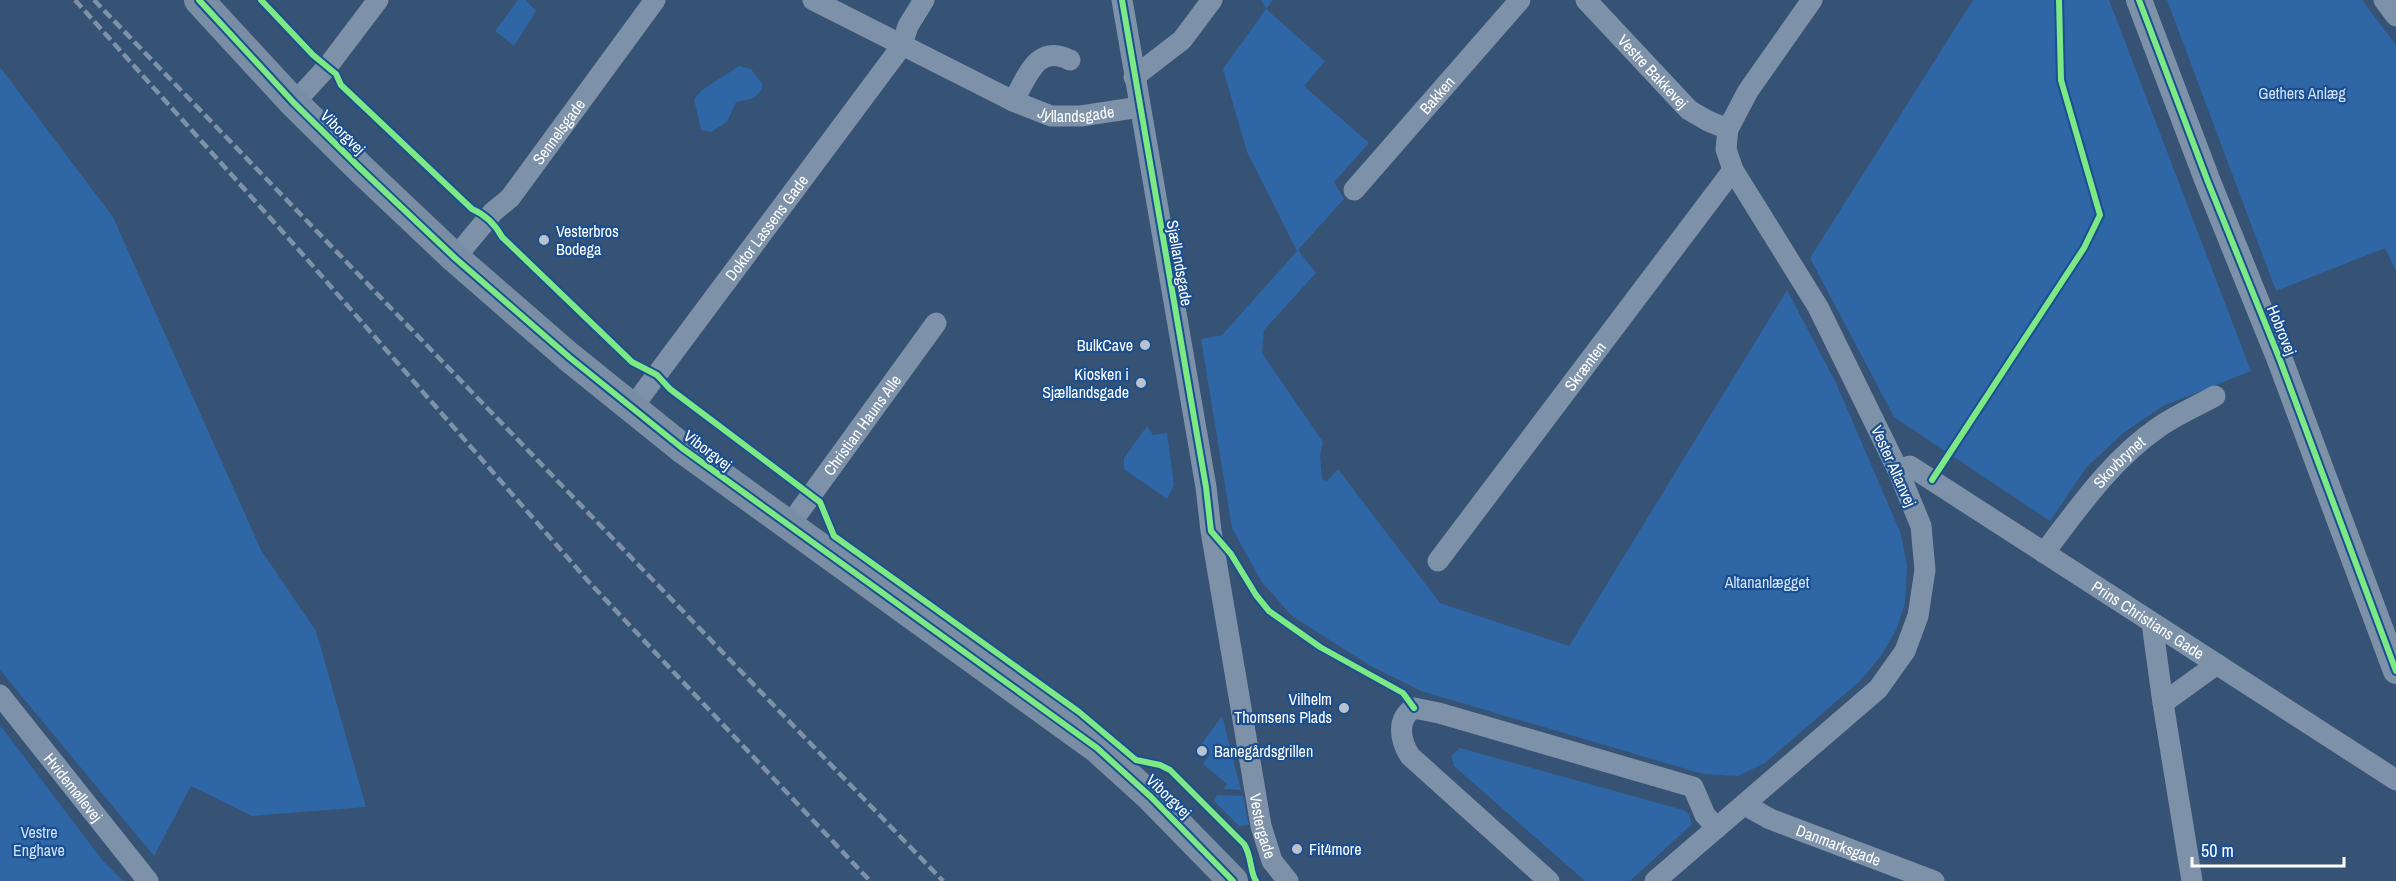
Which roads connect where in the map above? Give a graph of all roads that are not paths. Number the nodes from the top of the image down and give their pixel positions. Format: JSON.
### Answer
{"nodes":[{"id":1,"x":199,"y":0,"type":"edge"},
{"id":2,"x":223,"y":0,"type":"edge"},
{"id":3,"x":378,"y":0,"type":"edge"},
{"id":4,"x":655,"y":0,"type":"edge"},
{"id":5,"x":813,"y":0,"type":"edge"},
{"id":6,"x":924,"y":0,"type":"edge"},
{"id":7,"x":1122,"y":0,"type":"edge"},
{"id":8,"x":1212,"y":0,"type":"edge"},
{"id":9,"x":1520,"y":0,"type":"edge"},
{"id":10,"x":1586,"y":0,"type":"edge"},
{"id":11,"x":1812,"y":0,"type":"edge"},
{"id":12,"x":2139,"y":0,"type":"edge"},
{"id":13,"x":2384,"y":0,"type":"edge"},
{"id":14,"x":2396,"y":16,"type":"edge"},
{"id":15,"x":901,"y":46,"type":"junction"},
{"id":16,"x":1070,"y":60,"type":"dead end"},
{"id":17,"x":1134,"y":78,"type":"junction"},
{"id":18,"x":301,"y":96,"type":"junction"},
{"id":19,"x":1013,"y":101,"type":"junction"},
{"id":20,"x":1140,"y":107,"type":"junction"},
{"id":21,"x":1728,"y":129,"type":"junction"},
{"id":22,"x":1733,"y":170,"type":"junction"},
{"id":23,"x":1354,"y":190,"type":"dead end"},
{"id":24,"x":461,"y":251,"type":"junction"},
{"id":25,"x":936,"y":323,"type":"dead end"},
{"id":26,"x":2215,"y":396,"type":"dead end"},
{"id":27,"x":637,"y":400,"type":"junction"},
{"id":28,"x":1898,"y":470,"type":"junction"},
{"id":29,"x":794,"y":519,"type":"junction"},
{"id":30,"x":2044,"y":553,"type":"junction"},
{"id":31,"x":1438,"y":561,"type":"dead end"},
{"id":32,"x":2152,"y":623,"type":"junction"},
{"id":33,"x":2217,"y":664,"type":"junction"},
{"id":34,"x":2396,"y":672,"type":"edge"},
{"id":35,"x":0,"y":695,"type":"edge"},
{"id":36,"x":2163,"y":703,"type":"junction"},
{"id":37,"x":1250,"y":766,"type":"joint"},
{"id":38,"x":2396,"y":780,"type":"edge"},
{"id":39,"x":1744,"y":805,"type":"junction"},
{"id":40,"x":1717,"y":828,"type":"junction"},
{"id":41,"x":148,"y":881,"type":"edge"},
{"id":42,"x":1233,"y":881,"type":"edge"},
{"id":43,"x":1256,"y":881,"type":"edge"},
{"id":44,"x":1288,"y":881,"type":"edge"},
{"id":45,"x":1549,"y":881,"type":"edge"},
{"id":46,"x":1655,"y":881,"type":"edge"},
{"id":47,"x":1934,"y":881,"type":"edge"},
{"id":48,"x":2192,"y":881,"type":"edge"}],
"edges":[{"from":1,"to":18,"type":"main road","name":"Viborgvej"},
{"from":2,"to":18,"type":"main road","name":"Viborgvej"},
{"from":3,"to":18,"type":"street"},
{"from":4,"to":24,"type":"street","name":"Sennelsgade"},
{"from":5,"to":15,"type":"street","name":"Jyllandsgade"},
{"from":6,"to":15,"type":"street"},
{"from":7,"to":17,"type":"street","name":"Sjællandsgade"},
{"from":8,"to":17,"type":"street"},
{"from":9,"to":23,"type":"street","name":"Bakken"},
{"from":10,"to":21,"type":"street","name":"Vestre Bakkevej"},
{"from":11,"to":21,"type":"street","name":"Vester Altanvej"},
{"from":12,"to":34,"type":"street","name":"Hobrovej"},
{"from":13,"to":14,"type":"street"},
{"from":15,"to":19,"type":"street","name":"Jyllandsgade"},
{"from":15,"to":27,"type":"street","name":"Doktor Lassens Gade"},
{"from":16,"to":19,"type":"street","name":"Jyllandsgade"},
{"from":17,"to":20,"type":"street","name":"Sjællandsgade"},
{"from":18,"to":24,"type":"main road","name":"Viborgvej"},
{"from":19,"to":20,"type":"street","name":"Jyllandsgade"},
{"from":20,"to":37,"type":"street","name":"Sjællandsgade"},
{"from":21,"to":22,"type":"street","name":"Vester Altanvej"},
{"from":22,"to":28,"type":"street","name":"Vester Altanvej"},
{"from":22,"to":31,"type":"street","name":"Skrænten"},
{"from":24,"to":27,"type":"main road","name":"Viborgvej"},
{"from":25,"to":29,"type":"street","name":"Christian Hauns Alle"},
{"from":26,"to":30,"type":"street","name":"Skovbrynet"},
{"from":27,"to":29,"type":"main road","name":"Viborgvej"},
{"from":28,"to":30,"type":"street","name":"Prins Christians Gade"},
{"from":28,"to":39,"type":"street","name":"Vester Altanvej"},
{"from":29,"to":42,"type":"main road","name":"Viborgvej"},
{"from":29,"to":43,"type":"main road","name":"Viborgvej"},
{"from":30,"to":32,"type":"street","name":"Prins Christians Gade"},
{"from":32,"to":33,"type":"street","name":"Prins Christians Gade"},
{"from":32,"to":36,"type":"street"},
{"from":33,"to":36,"type":"street"},
{"from":33,"to":38,"type":"street","name":"Prins Christians Gade"},
{"from":35,"to":41,"type":"street","name":"Hvidemøllevej"},
{"from":36,"to":48,"type":"street"},
{"from":37,"to":44,"type":"street","name":"Vestergade"},
{"from":39,"to":40,"type":"street","name":"Vester Altanvej"},
{"from":39,"to":47,"type":"street","name":"Danmarksgade"},
{"from":40,"to":45,"type":"street"},
{"from":40,"to":46,"type":"street","name":"Vester Altanvej"}]}
